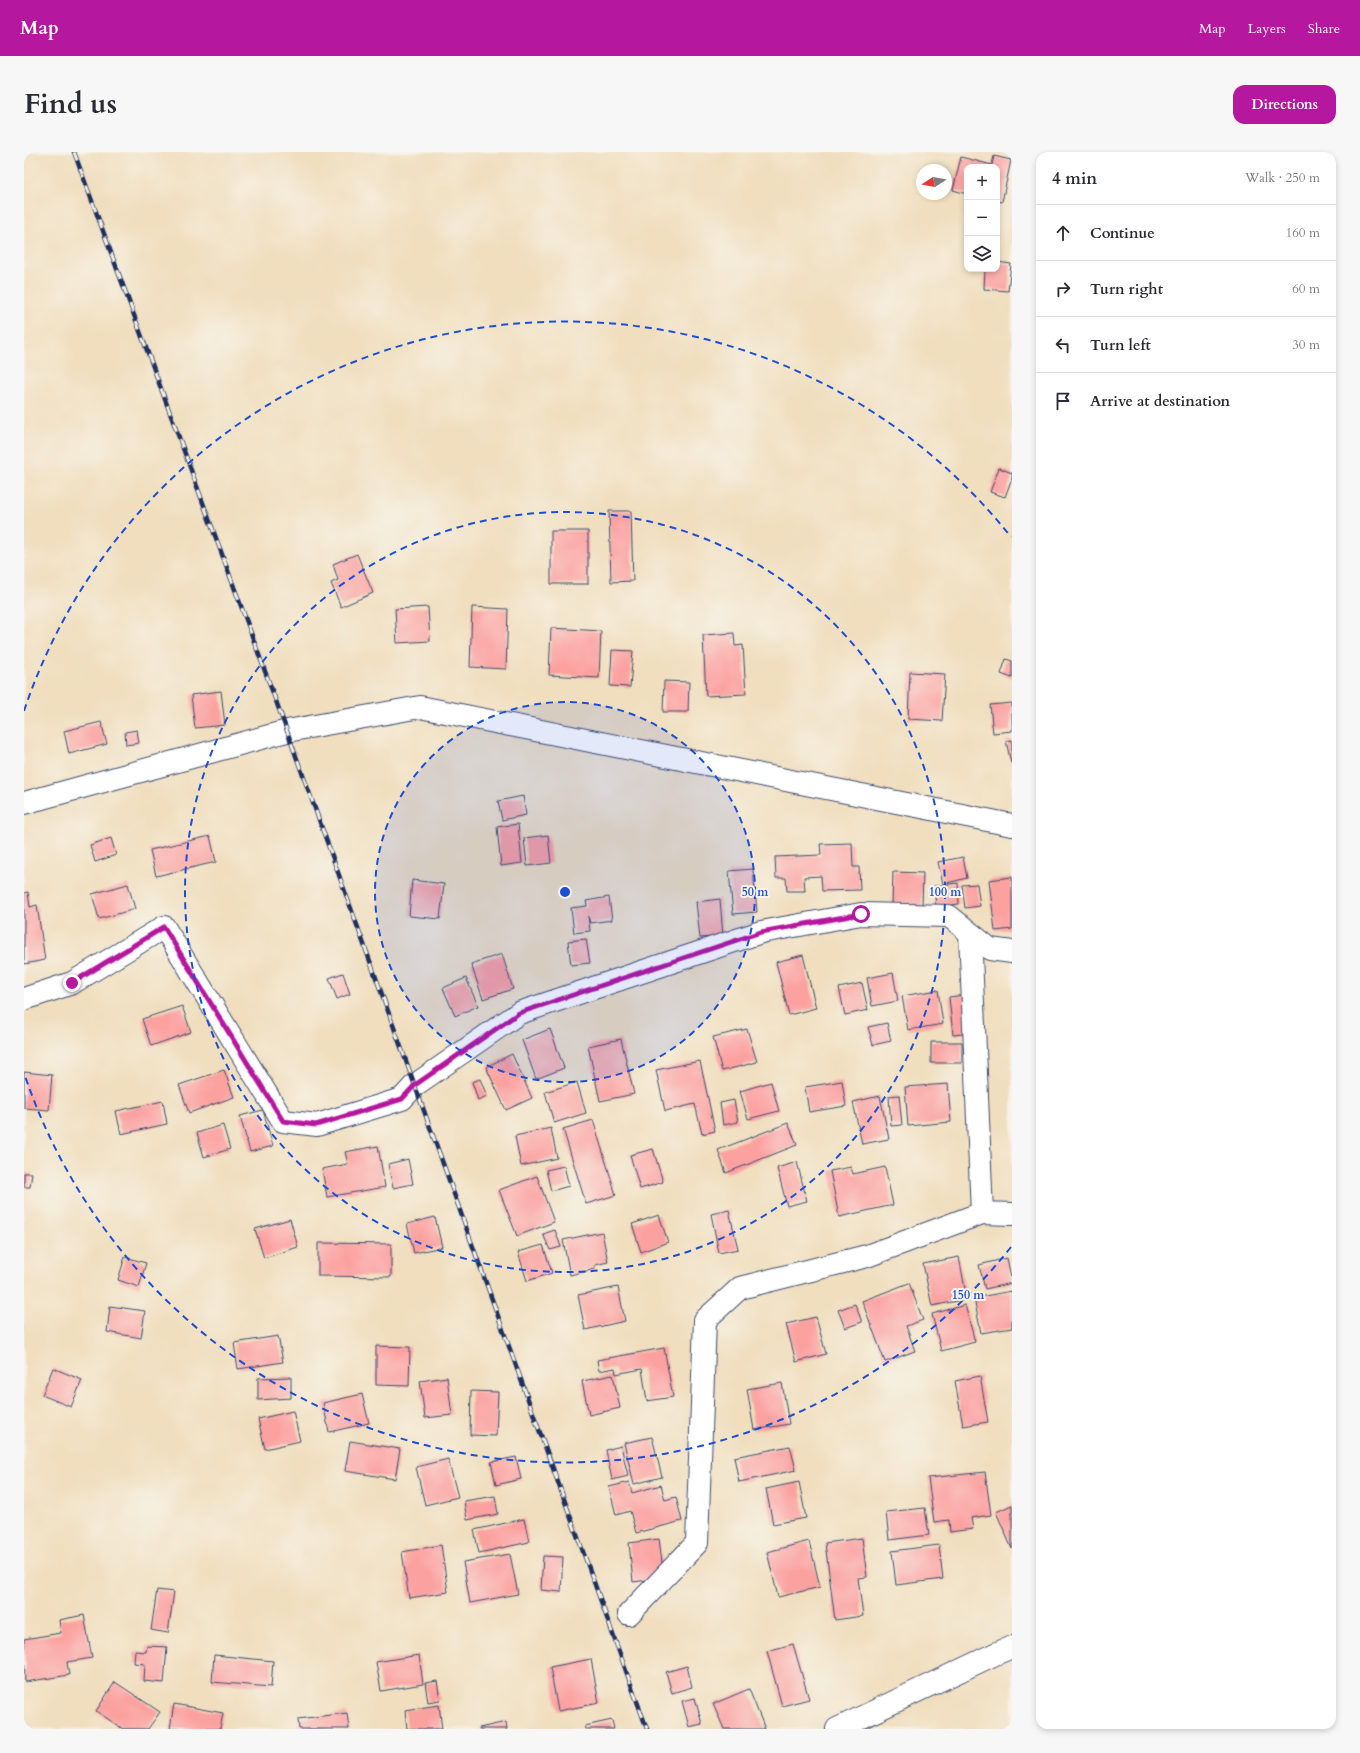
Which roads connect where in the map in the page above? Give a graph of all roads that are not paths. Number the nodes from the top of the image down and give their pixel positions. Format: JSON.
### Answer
{"nodes":[{"id":1,"x":24,"y":803,"type":"edge"},
{"id":2,"x":1012,"y":824,"type":"edge"},
{"id":3,"x":970,"y":933,"type":"junction"},
{"id":4,"x":1012,"y":952,"type":"edge"},
{"id":5,"x":24,"y":999,"type":"edge"},
{"id":6,"x":982,"y":1213,"type":"junction"},
{"id":7,"x":1012,"y":1214,"type":"edge"},
{"id":8,"x":629,"y":1614,"type":"dead end"},
{"id":9,"x":1012,"y":1647,"type":"edge"},
{"id":10,"x":837,"y":1729,"type":"edge"}],
"edges":[{"from":1,"to":2,"type":"street"},
{"from":3,"to":4,"type":"street"},
{"from":3,"to":5,"type":"street"},
{"from":3,"to":6,"type":"street"},
{"from":6,"to":7,"type":"street"},
{"from":6,"to":8,"type":"street"},
{"from":9,"to":10,"type":"street"}]}
